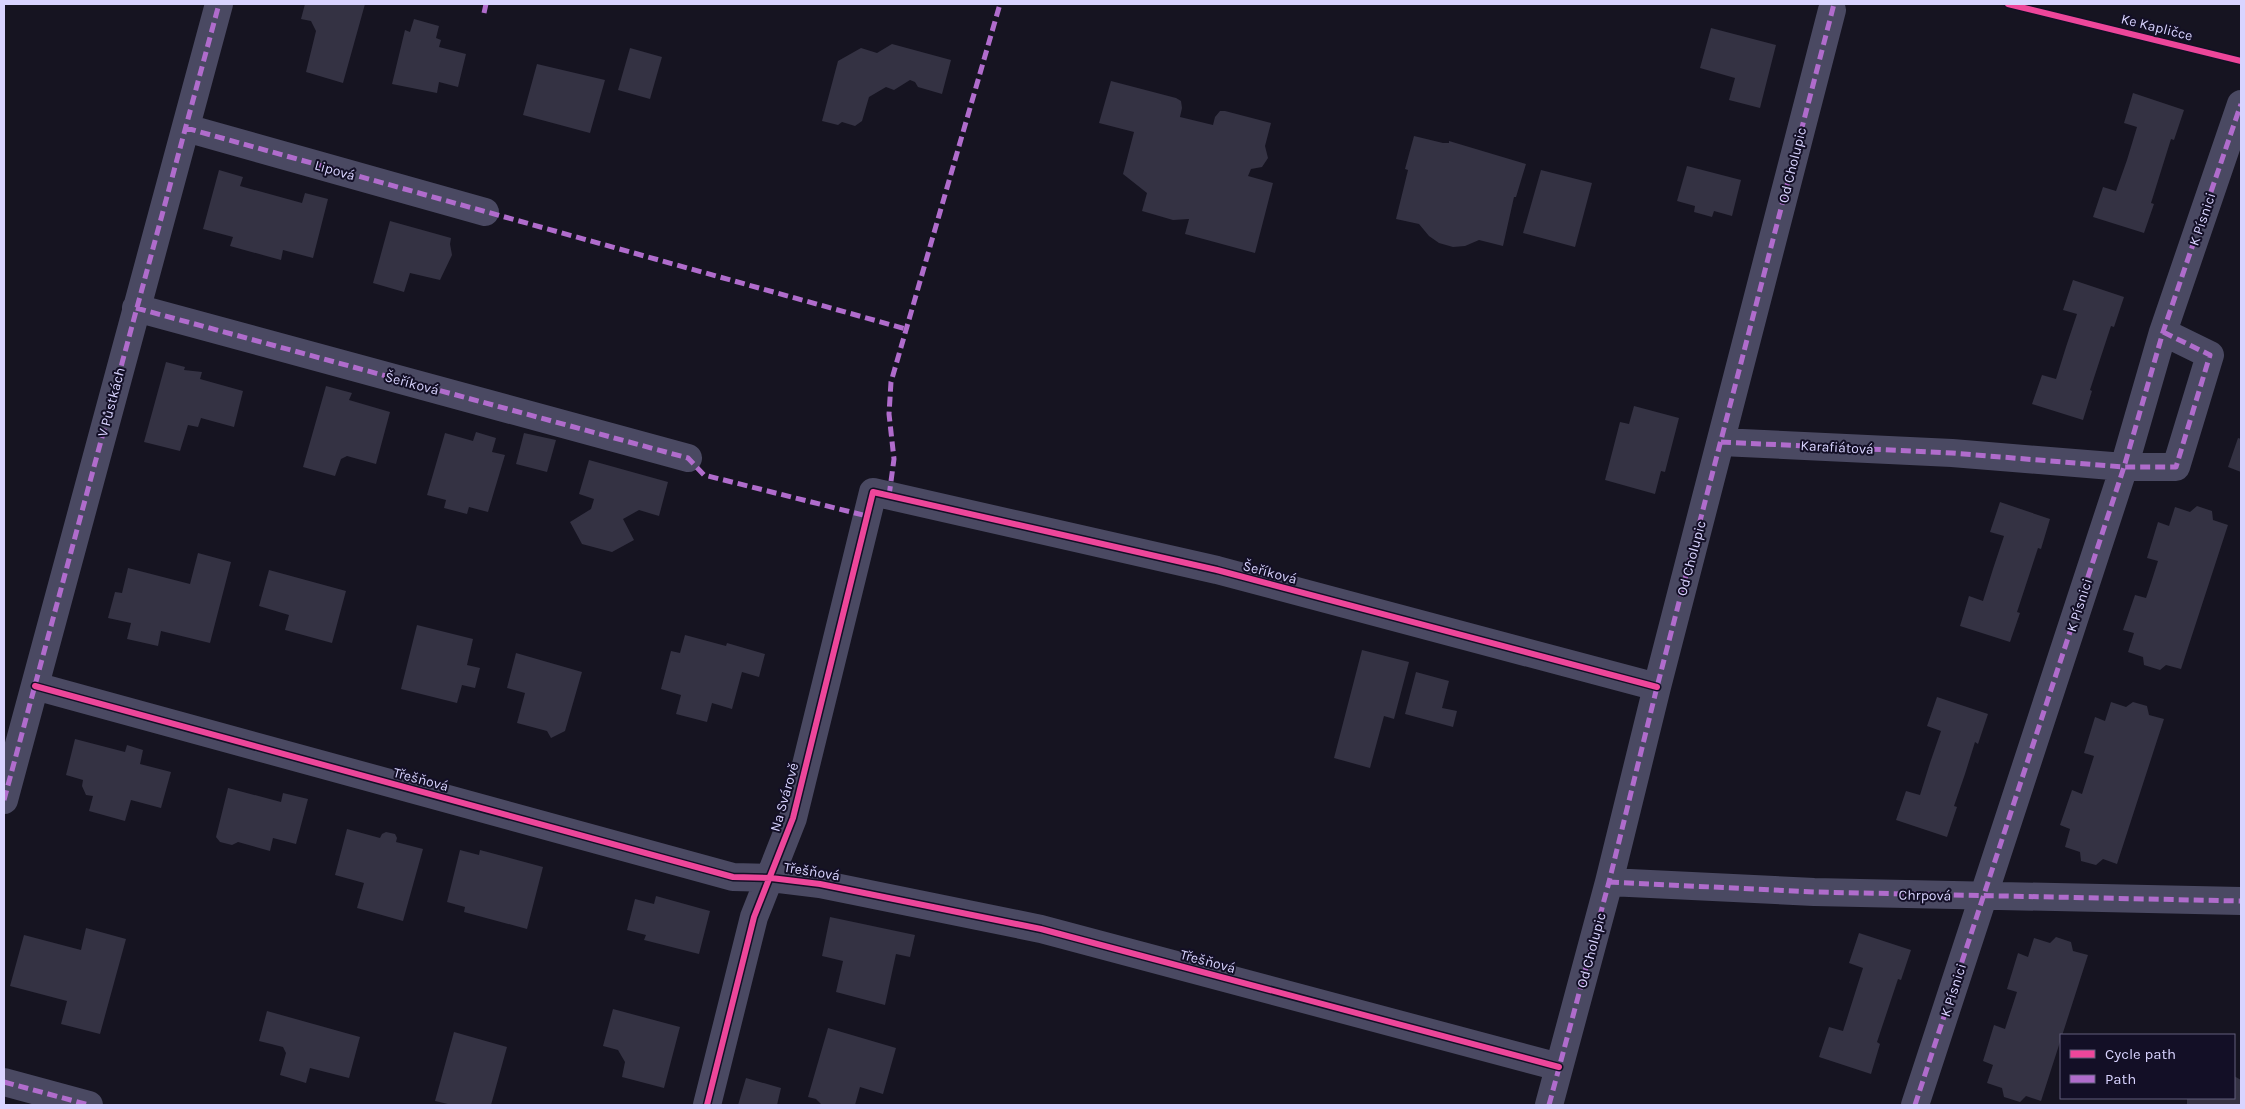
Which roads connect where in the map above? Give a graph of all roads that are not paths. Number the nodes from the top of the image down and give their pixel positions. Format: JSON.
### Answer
{"nodes":[{"id":1,"x":219,"y":4,"type":"edge"},
{"id":2,"x":1832,"y":10,"type":"dead end"},
{"id":3,"x":2241,"y":104,"type":"edge"},
{"id":4,"x":186,"y":128,"type":"junction"},
{"id":5,"x":485,"y":212,"type":"dead end"},
{"id":6,"x":136,"y":308,"type":"junction"},
{"id":7,"x":2163,"y":332,"type":"junction"},
{"id":8,"x":1721,"y":442,"type":"junction"},
{"id":9,"x":688,"y":458,"type":"dead end"},
{"id":10,"x":2124,"y":467,"type":"junction"},
{"id":11,"x":873,"y":492,"type":"joint"},
{"id":12,"x":36,"y":686,"type":"junction"},
{"id":13,"x":1657,"y":687,"type":"junction"},
{"id":14,"x":4,"y":800,"type":"edge"},
{"id":15,"x":772,"y":878,"type":"junction"},
{"id":16,"x":1609,"y":882,"type":"junction"},
{"id":17,"x":1984,"y":896,"type":"junction"},
{"id":18,"x":2241,"y":901,"type":"edge"},
{"id":19,"x":1559,"y":1067,"type":"junction"},
{"id":20,"x":4,"y":1082,"type":"edge"},
{"id":21,"x":89,"y":1105,"type":"edge"},
{"id":22,"x":706,"y":1105,"type":"edge"},
{"id":23,"x":1549,"y":1105,"type":"edge"},
{"id":24,"x":1915,"y":1105,"type":"edge"}],
"edges":[{"from":1,"to":4,"type":"street","name":"V Půstkách"},
{"from":2,"to":8,"type":"street","name":"Od Cholupic"},
{"from":3,"to":7,"type":"street","name":"K Písnici"},
{"from":4,"to":5,"type":"street","name":"Lipová"},
{"from":4,"to":6,"type":"street","name":"V Půstkách"},
{"from":6,"to":9,"type":"street","name":"Šeříková"},
{"from":6,"to":12,"type":"street","name":"V Půstkách"},
{"from":7,"to":10,"type":"street","name":"K Písnici"},
{"from":7,"to":10,"type":"street","name":"Karafiátová"},
{"from":8,"to":10,"type":"street","name":"Karafiátová"},
{"from":8,"to":13,"type":"street","name":"Od Cholupic"},
{"from":10,"to":17,"type":"street","name":"K Písnici"},
{"from":11,"to":13,"type":"street","name":"Šeříková"},
{"from":11,"to":15,"type":"street","name":"Na Svárově"},
{"from":12,"to":14,"type":"street","name":"V Půstkách"},
{"from":12,"to":15,"type":"street","name":"Třešňová"},
{"from":13,"to":16,"type":"street","name":"Od Cholupic"},
{"from":15,"to":19,"type":"street","name":"Třešňová"},
{"from":15,"to":22,"type":"street","name":"Na Svárově"},
{"from":16,"to":17,"type":"street","name":"Chrpová"},
{"from":16,"to":19,"type":"street","name":"Od Cholupic"},
{"from":17,"to":18,"type":"street","name":"Chrpová"},
{"from":17,"to":24,"type":"street","name":"K Písnici"},
{"from":19,"to":23,"type":"street","name":"Od Cholupic"},
{"from":20,"to":21,"type":"street"}]}
